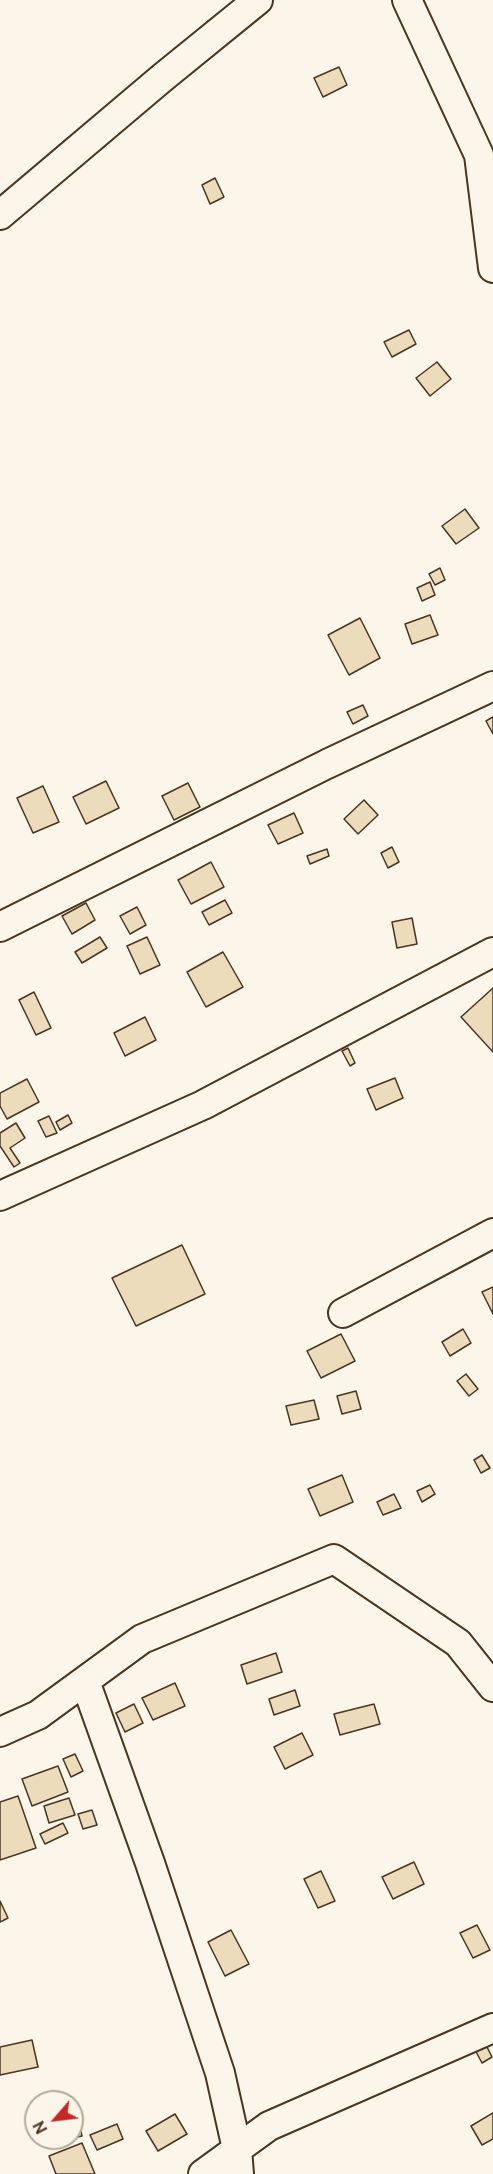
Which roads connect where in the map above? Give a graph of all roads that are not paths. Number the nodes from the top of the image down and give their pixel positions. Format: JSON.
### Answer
{"nodes":[{"id":1,"x":258,"y":0,"type":"edge"},
{"id":2,"x":407,"y":0,"type":"edge"},
{"id":3,"x":486,"y":152,"type":"edge"},
{"id":4,"x":0,"y":215,"type":"edge"},
{"id":5,"x":493,"y":268,"type":"edge"},
{"id":6,"x":493,"y":686,"type":"edge"},
{"id":7,"x":0,"y":927,"type":"edge"},
{"id":8,"x":493,"y":952,"type":"edge"},
{"id":9,"x":0,"y":1196,"type":"edge"},
{"id":10,"x":493,"y":1233,"type":"edge"},
{"id":11,"x":343,"y":1313,"type":"dead end"},
{"id":12,"x":85,"y":1681,"type":"junction"},
{"id":13,"x":493,"y":1687,"type":"edge"},
{"id":14,"x":0,"y":1732,"type":"edge"},
{"id":15,"x":493,"y":2028,"type":"edge"},
{"id":16,"x":238,"y":2162,"type":"edge"},
{"id":17,"x":203,"y":2174,"type":"edge"}],
"edges":[{"from":1,"to":4,"type":"street"},
{"from":2,"to":3,"type":"street"},
{"from":3,"to":5,"type":"street"},
{"from":6,"to":7,"type":"street"},
{"from":8,"to":9,"type":"street"},
{"from":10,"to":11,"type":"street"},
{"from":12,"to":13,"type":"street"},
{"from":12,"to":14,"type":"street"},
{"from":12,"to":16,"type":"street"},
{"from":15,"to":16,"type":"street"},
{"from":16,"to":17,"type":"street"}]}
